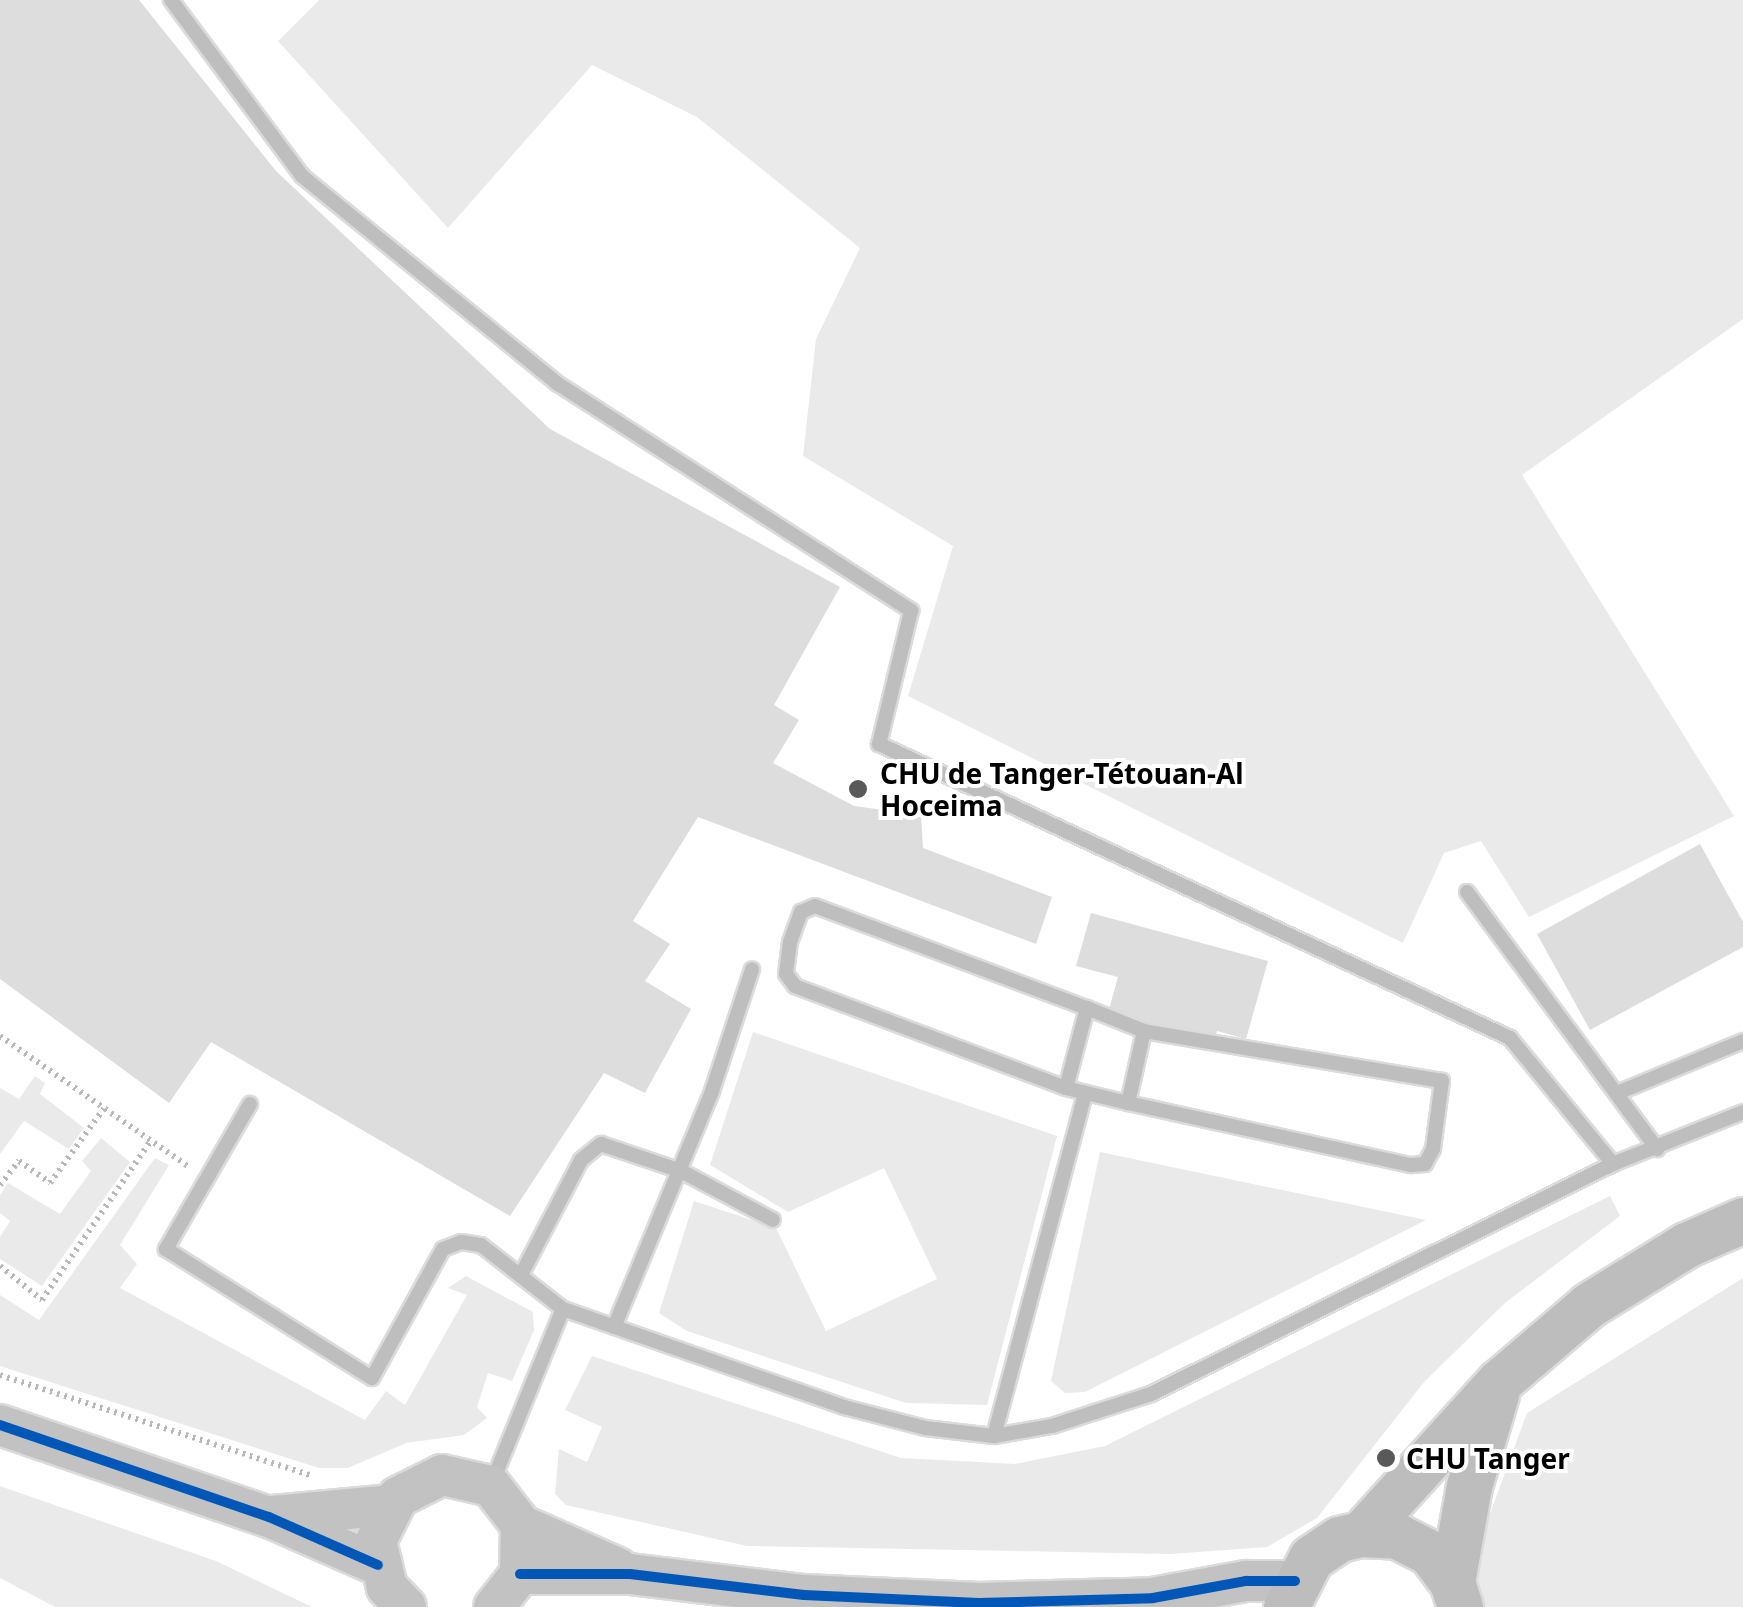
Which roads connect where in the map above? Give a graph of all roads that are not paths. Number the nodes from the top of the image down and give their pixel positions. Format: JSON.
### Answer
{"nodes":[{"id":1,"x":170,"y":0,"type":"edge"},
{"id":2,"x":1466,"y":892,"type":"dead end"},
{"id":3,"x":752,"y":969,"type":"dead end"},
{"id":4,"x":1087,"y":1008,"type":"junction"},
{"id":5,"x":1144,"y":1032,"type":"junction"},
{"id":6,"x":1743,"y":1041,"type":"edge"},
{"id":7,"x":1066,"y":1088,"type":"junction"},
{"id":8,"x":1617,"y":1092,"type":"junction"},
{"id":9,"x":1085,"y":1093,"type":"junction"},
{"id":10,"x":250,"y":1104,"type":"dead end"},
{"id":11,"x":1128,"y":1104,"type":"junction"},
{"id":12,"x":1743,"y":1112,"type":"edge"},
{"id":13,"x":1656,"y":1149,"type":"junction"},
{"id":14,"x":1613,"y":1164,"type":"junction"},
{"id":15,"x":681,"y":1171,"type":"junction"},
{"id":16,"x":772,"y":1220,"type":"dead end"},
{"id":17,"x":1743,"y":1220,"type":"edge"},
{"id":18,"x":522,"y":1273,"type":"junction"},
{"id":19,"x":563,"y":1309,"type":"junction"},
{"id":20,"x":614,"y":1327,"type":"junction"},
{"id":21,"x":1499,"y":1382,"type":"junction"},
{"id":22,"x":0,"y":1425,"type":"edge"},
{"id":23,"x":994,"y":1436,"type":"junction"},
{"id":24,"x":490,"y":1486,"type":"junction"},
{"id":25,"x":392,"y":1505,"type":"junction"},
{"id":26,"x":269,"y":1516,"type":"junction"},
{"id":27,"x":521,"y":1525,"type":"junction"},
{"id":28,"x":1360,"y":1534,"type":"junction"},
{"id":29,"x":378,"y":1565,"type":"junction"},
{"id":30,"x":520,"y":1574,"type":"junction"},
{"id":31,"x":630,"y":1574,"type":"junction"},
{"id":32,"x":1290,"y":1594,"type":"edge"},
{"id":33,"x":1456,"y":1594,"type":"edge"},
{"id":34,"x":1154,"y":1598,"type":"junction"},
{"id":35,"x":406,"y":1607,"type":"edge"},
{"id":36,"x":494,"y":1607,"type":"edge"},
{"id":37,"x":1201,"y":1607,"type":"edge"}],
"edges":[{"from":1,"to":14,"type":"lane"},
{"from":2,"to":8,"type":"lane"},
{"from":3,"to":15,"type":"lane"},
{"from":4,"to":5,"type":"lane"},
{"from":4,"to":7,"type":"lane"},
{"from":4,"to":7,"type":"lane"},
{"from":5,"to":11,"type":"lane"},
{"from":5,"to":11,"type":"lane"},
{"from":6,"to":8,"type":"lane"},
{"from":7,"to":9,"type":"lane"},
{"from":8,"to":13,"type":"lane"},
{"from":9,"to":11,"type":"lane"},
{"from":9,"to":23,"type":"lane"},
{"from":10,"to":18,"type":"lane"},
{"from":12,"to":13,"type":"lane"},
{"from":13,"to":14,"type":"lane"},
{"from":14,"to":23,"type":"lane"},
{"from":15,"to":16,"type":"lane"},
{"from":15,"to":18,"type":"lane"},
{"from":15,"to":20,"type":"lane"},
{"from":17,"to":21,"type":"main road"},
{"from":18,"to":19,"type":"lane"},
{"from":19,"to":20,"type":"lane"},
{"from":19,"to":24,"type":"lane"},
{"from":20,"to":23,"type":"lane"},
{"from":21,"to":28,"type":"main road"},
{"from":21,"to":33,"type":"main road"},
{"from":22,"to":26,"type":"street"},
{"from":24,"to":25,"type":"street"},
{"from":24,"to":27,"type":"street"},
{"from":25,"to":26,"type":"street"},
{"from":25,"to":29,"type":"street"},
{"from":26,"to":29,"type":"street"},
{"from":27,"to":30,"type":"street"},
{"from":27,"to":31,"type":"street"},
{"from":28,"to":32,"type":"main road"},
{"from":28,"to":33,"type":"main road"},
{"from":29,"to":35,"type":"street"},
{"from":30,"to":31,"type":"street"},
{"from":30,"to":36,"type":"street"},
{"from":31,"to":34,"type":"street"},
{"from":32,"to":34,"type":"street"},
{"from":34,"to":37,"type":"street"}]}
